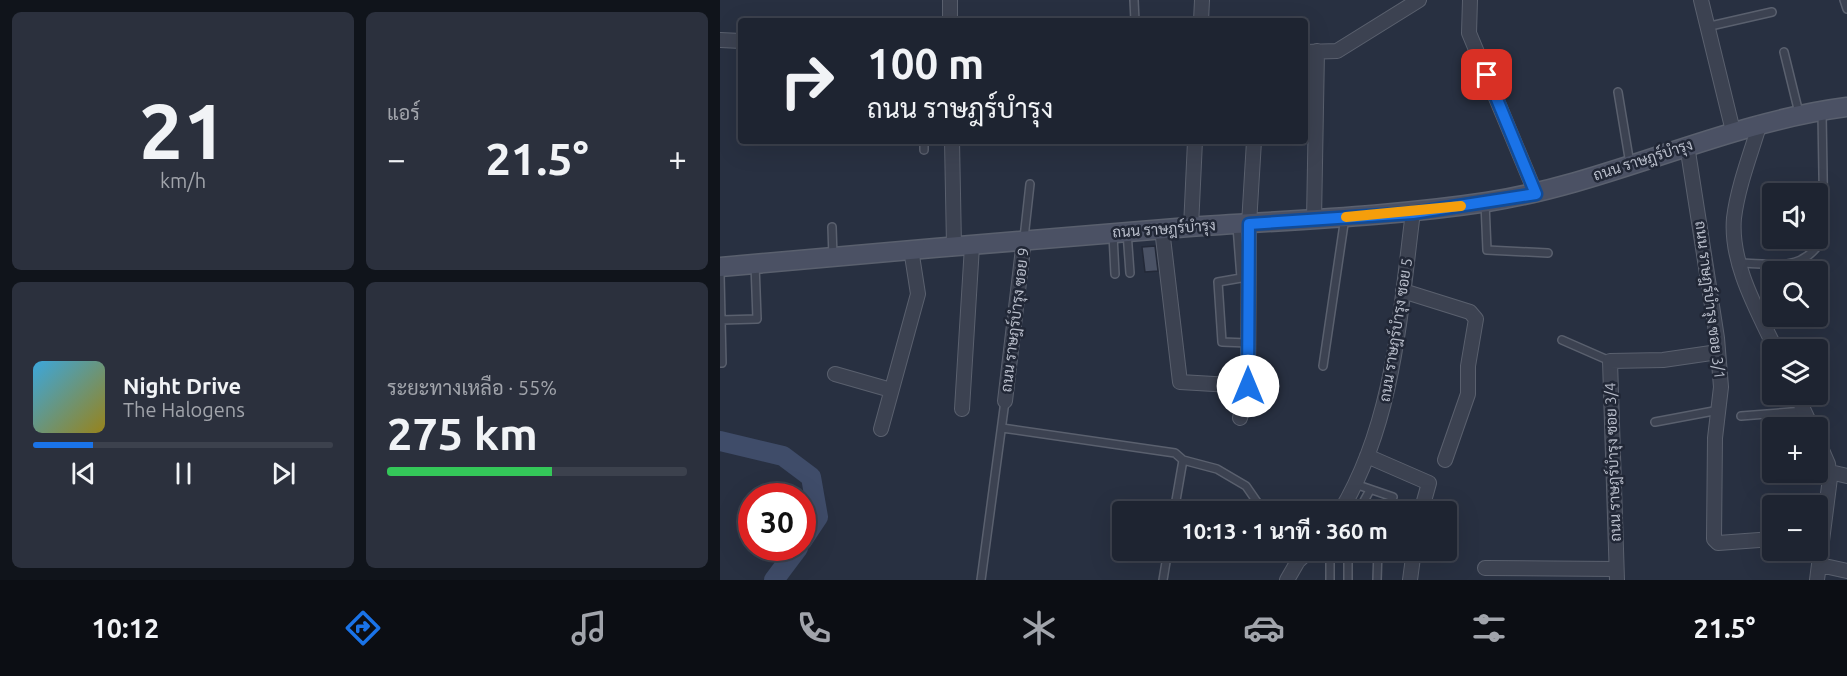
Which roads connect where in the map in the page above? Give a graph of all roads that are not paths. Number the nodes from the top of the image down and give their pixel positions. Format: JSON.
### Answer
{"nodes":[{"id":1,"x":950,"y":0,"type":"edge"},
{"id":2,"x":1134,"y":0,"type":"edge"},
{"id":3,"x":1202,"y":0,"type":"edge"},
{"id":4,"x":1419,"y":0,"type":"edge"},
{"id":5,"x":1470,"y":0,"type":"edge"},
{"id":6,"x":1701,"y":0,"type":"edge"},
{"id":7,"x":1844,"y":0,"type":"edge"},
{"id":8,"x":1847,"y":9,"type":"edge"},
{"id":9,"x":1772,"y":12,"type":"dead end"},
{"id":10,"x":950,"y":18,"type":"edge"},
{"id":11,"x":1135,"y":18,"type":"edge"},
{"id":12,"x":1201,"y":18,"type":"edge"},
{"id":13,"x":1706,"y":27,"type":"junction"},
{"id":14,"x":720,"y":40,"type":"edge"},
{"id":15,"x":738,"y":41,"type":"edge"},
{"id":16,"x":1311,"y":52,"type":"edge"},
{"id":17,"x":1784,"y":52,"type":"dead end"},
{"id":18,"x":1618,"y":92,"type":"dead end"},
{"id":19,"x":1847,"y":107,"type":"edge"},
{"id":20,"x":1822,"y":110,"type":"junction"},
{"id":21,"x":1799,"y":113,"type":"junction"},
{"id":22,"x":1760,"y":123,"type":"junction"},
{"id":23,"x":1733,"y":131,"type":"junction"},
{"id":24,"x":924,"y":144,"type":"edge"},
{"id":25,"x":952,"y":144,"type":"edge"},
{"id":26,"x":1195,"y":144,"type":"edge"},
{"id":27,"x":1254,"y":144,"type":"edge"},
{"id":28,"x":1687,"y":145,"type":"junction"},
{"id":29,"x":924,"y":150,"type":"dead end"},
{"id":30,"x":1630,"y":164,"type":"junction"},
{"id":31,"x":1030,"y":184,"type":"dead end"},
{"id":32,"x":1536,"y":194,"type":"junction"},
{"id":33,"x":1485,"y":203,"type":"junction"},
{"id":34,"x":1413,"y":213,"type":"junction"},
{"id":35,"x":1346,"y":218,"type":"junction"},
{"id":36,"x":1314,"y":220,"type":"junction"},
{"id":37,"x":1243,"y":224,"type":"junction"},
{"id":38,"x":832,"y":227,"type":"dead end"},
{"id":39,"x":1191,"y":227,"type":"junction"},
{"id":40,"x":1162,"y":229,"type":"junction"},
{"id":41,"x":1120,"y":232,"type":"junction"},
{"id":42,"x":1024,"y":240,"type":"junction"},
{"id":43,"x":963,"y":246,"type":"junction"},
{"id":44,"x":911,"y":249,"type":"junction"},
{"id":45,"x":1548,"y":253,"type":"dead end"},
{"id":46,"x":833,"y":256,"type":"junction"},
{"id":47,"x":1740,"y":263,"type":"junction"},
{"id":48,"x":754,"y":264,"type":"junction"},
{"id":49,"x":720,"y":267,"type":"edge"},
{"id":50,"x":1130,"y":273,"type":"dead end"},
{"id":51,"x":1115,"y":274,"type":"dead end"},
{"id":52,"x":720,"y":275,"type":"edge"},
{"id":53,"x":1403,"y":291,"type":"junction"},
{"id":54,"x":721,"y":320,"type":"edge"},
{"id":55,"x":1771,"y":339,"type":"edge"},
{"id":56,"x":1562,"y":340,"type":"dead end"},
{"id":57,"x":1248,"y":343,"type":"junction"},
{"id":58,"x":1718,"y":352,"type":"junction"},
{"id":59,"x":1610,"y":361,"type":"junction"},
{"id":60,"x":720,"y":363,"type":"edge"},
{"id":61,"x":1323,"y":366,"type":"dead end"},
{"id":62,"x":836,"y":374,"type":"dead end"},
{"id":63,"x":1248,"y":386,"type":"junction"},
{"id":64,"x":891,"y":390,"type":"junction"},
{"id":65,"x":1005,"y":401,"type":"joint"},
{"id":66,"x":1801,"y":405,"type":"edge"},
{"id":67,"x":962,"y":409,"type":"dead end"},
{"id":68,"x":1719,"y":410,"type":"junction"},
{"id":69,"x":1804,"y":411,"type":"junction"},
{"id":70,"x":1741,"y":416,"type":"dead end"},
{"id":71,"x":1807,"y":417,"type":"edge"},
{"id":72,"x":1240,"y":418,"type":"dead end"},
{"id":73,"x":1655,"y":422,"type":"dead end"},
{"id":74,"x":1002,"y":428,"type":"junction"},
{"id":75,"x":881,"y":429,"type":"dead end"},
{"id":76,"x":1367,"y":456,"type":"junction"},
{"id":77,"x":1183,"y":460,"type":"junction"},
{"id":78,"x":1445,"y":460,"type":"dead end"},
{"id":79,"x":1828,"y":467,"type":"edge"},
{"id":80,"x":1830,"y":472,"type":"junction"},
{"id":81,"x":1847,"y":476,"type":"edge"},
{"id":82,"x":1355,"y":484,"type":"junction"},
{"id":83,"x":1370,"y":490,"type":"junction"},
{"id":84,"x":1826,"y":495,"type":"edge"},
{"id":85,"x":1176,"y":501,"type":"edge"},
{"id":86,"x":1256,"y":501,"type":"edge"},
{"id":87,"x":1346,"y":501,"type":"edge"},
{"id":88,"x":1364,"y":501,"type":"edge"},
{"id":89,"x":1391,"y":501,"type":"edge"},
{"id":90,"x":1424,"y":501,"type":"edge"},
{"id":91,"x":1762,"y":540,"type":"edge"},
{"id":92,"x":1166,"y":561,"type":"edge"},
{"id":93,"x":1295,"y":561,"type":"edge"},
{"id":94,"x":1300,"y":561,"type":"edge"},
{"id":95,"x":1330,"y":561,"type":"edge"},
{"id":96,"x":1348,"y":561,"type":"edge"},
{"id":97,"x":1378,"y":561,"type":"edge"},
{"id":98,"x":1412,"y":561,"type":"edge"},
{"id":99,"x":1820,"y":561,"type":"edge"},
{"id":100,"x":1297,"y":564,"type":"junction"},
{"id":101,"x":1820,"y":565,"type":"junction"},
{"id":102,"x":1485,"y":568,"type":"dead end"},
{"id":103,"x":1847,"y":571,"type":"edge"},
{"id":104,"x":1616,"y":574,"type":"edge"},
{"id":105,"x":981,"y":580,"type":"edge"},
{"id":106,"x":1163,"y":580,"type":"edge"},
{"id":107,"x":1287,"y":580,"type":"edge"},
{"id":108,"x":1330,"y":580,"type":"edge"},
{"id":109,"x":1348,"y":580,"type":"edge"},
{"id":110,"x":1377,"y":580,"type":"edge"},
{"id":111,"x":1410,"y":580,"type":"edge"},
{"id":112,"x":1817,"y":580,"type":"edge"}],
"edges":[{"from":1,"to":10,"type":"street"},
{"from":2,"to":11,"type":"lane"},
{"from":3,"to":12,"type":"street"},
{"from":4,"to":16,"type":"street"},
{"from":5,"to":32,"type":"street"},
{"from":6,"to":13,"type":"street"},
{"from":7,"to":8,"type":"lane"},
{"from":9,"to":13,"type":"lane"},
{"from":13,"to":23,"type":"street"},
{"from":14,"to":15,"type":"street"},
{"from":16,"to":36,"type":"street"},
{"from":17,"to":21,"type":"lane"},
{"from":18,"to":30,"type":"lane"},
{"from":19,"to":20,"type":"street","name":"ถนน ราษฎร์บำรุง"},
{"from":20,"to":21,"type":"street","name":"ถนน ราษฎร์บำรุง"},
{"from":20,"to":47,"type":"lane"},
{"from":21,"to":22,"type":"street","name":"ถนน ราษฎร์บำรุง"},
{"from":22,"to":23,"type":"street","name":"ถนน ราษฎร์บำรุง"},
{"from":22,"to":47,"type":"street"},
{"from":23,"to":28,"type":"street","name":"ถนน ราษฎร์บำรุง"},
{"from":24,"to":29,"type":"lane"},
{"from":25,"to":43,"type":"street"},
{"from":26,"to":39,"type":"street"},
{"from":27,"to":37,"type":"street"},
{"from":28,"to":30,"type":"street","name":"ถนน ราษฎร์บำรุง"},
{"from":28,"to":58,"type":"street","name":"ถนน ราษฎร์บำรุง ซอย 3/1"},
{"from":30,"to":32,"type":"street","name":"ถนน ราษฎร์บำรุง"},
{"from":31,"to":42,"type":"lane"},
{"from":32,"to":33,"type":"street","name":"ถนน ราษฎร์บำรุง"},
{"from":33,"to":34,"type":"street","name":"ถนน ราษฎร์บำรุง"},
{"from":33,"to":45,"type":"lane"},
{"from":34,"to":35,"type":"street","name":"ถนน ราษฎร์บำรุง"},
{"from":34,"to":53,"type":"street","name":"ถนน ราษฎร์บำรุง ซอย 5"},
{"from":35,"to":36,"type":"street","name":"ถนน ราษฎร์บำรุง"},
{"from":35,"to":61,"type":"lane"},
{"from":36,"to":37,"type":"street","name":"ถนน ราษฎร์บำรุง"},
{"from":37,"to":39,"type":"street","name":"ถนน ราษฎร์บำรุง"},
{"from":37,"to":57,"type":"street"},
{"from":37,"to":57,"type":"lane"},
{"from":38,"to":46,"type":"lane"},
{"from":39,"to":40,"type":"street","name":"ถนน ราษฎร์บำรุง"},
{"from":40,"to":41,"type":"street","name":"ถนน ราษฎร์บำรุง"},
{"from":40,"to":63,"type":"street"},
{"from":41,"to":42,"type":"street","name":"ถนน ราษฎร์บำรุง"},
{"from":41,"to":50,"type":"lane"},
{"from":41,"to":51,"type":"lane"},
{"from":42,"to":43,"type":"street","name":"ถนน ราษฎร์บำรุง"},
{"from":42,"to":65,"type":"street","name":"ถนน ราษฎร์บำรุง ซอย 9"},
{"from":43,"to":44,"type":"street","name":"ถนน ราษฎร์บำรุง"},
{"from":43,"to":67,"type":"street"},
{"from":44,"to":46,"type":"street","name":"ถนน ราษฎร์บำรุง"},
{"from":44,"to":64,"type":"street"},
{"from":46,"to":48,"type":"street","name":"ถนน ราษฎร์บำรุง"},
{"from":47,"to":55,"type":"street"},
{"from":48,"to":49,"type":"street","name":"ถนน ราษฎร์บำรุง"},
{"from":48,"to":54,"type":"lane"},
{"from":52,"to":54,"type":"lane"},
{"from":53,"to":76,"type":"street","name":"ถนน ราษฎร์บำรุง ซอย 5"},
{"from":53,"to":78,"type":"street"},
{"from":54,"to":60,"type":"lane"},
{"from":56,"to":59,"type":"lane"},
{"from":57,"to":63,"type":"street"},
{"from":58,"to":59,"type":"street","name":"ถนน ราษฎร์บำรุง ซอย 3/4"},
{"from":58,"to":68,"type":"street","name":"ถนน ราษฎร์บำรุง ซอย 3/1"},
{"from":59,"to":104,"type":"street","name":"ถนน ราษฎร์บำรุง ซอย 3/4"},
{"from":62,"to":64,"type":"street"},
{"from":63,"to":72,"type":"street"},
{"from":64,"to":75,"type":"street"},
{"from":65,"to":74,"type":"lane"},
{"from":66,"to":69,"type":"street"},
{"from":68,"to":73,"type":"lane"},
{"from":68,"to":91,"type":"street","name":"ถนน ราษฎร์บำรุง ซอย 3/1"},
{"from":69,"to":70,"type":"lane"},
{"from":69,"to":71,"type":"street"},
{"from":74,"to":77,"type":"lane"},
{"from":74,"to":105,"type":"lane"},
{"from":76,"to":82,"type":"street","name":"ถนน ราษฎร์บำรุง ซอย 5"},
{"from":76,"to":90,"type":"street"},
{"from":77,"to":85,"type":"lane"},
{"from":77,"to":86,"type":"lane"},
{"from":79,"to":80,"type":"street"},
{"from":80,"to":81,"type":"street"},
{"from":80,"to":84,"type":"street"},
{"from":82,"to":83,"type":"lane"},
{"from":82,"to":87,"type":"street","name":"ถนน ราษฎร์บำรุง ซอย 5"},
{"from":83,"to":88,"type":"lane"},
{"from":83,"to":89,"type":"lane"},
{"from":92,"to":106,"type":"lane"},
{"from":93,"to":100,"type":"lane"},
{"from":94,"to":100,"type":"street"},
{"from":95,"to":108,"type":"lane"},
{"from":96,"to":109,"type":"lane"},
{"from":97,"to":110,"type":"lane"},
{"from":98,"to":111,"type":"street"},
{"from":99,"to":101,"type":"street"},
{"from":100,"to":107,"type":"street"},
{"from":101,"to":103,"type":"street"},
{"from":101,"to":112,"type":"street"},
{"from":102,"to":104,"type":"street"}]}
